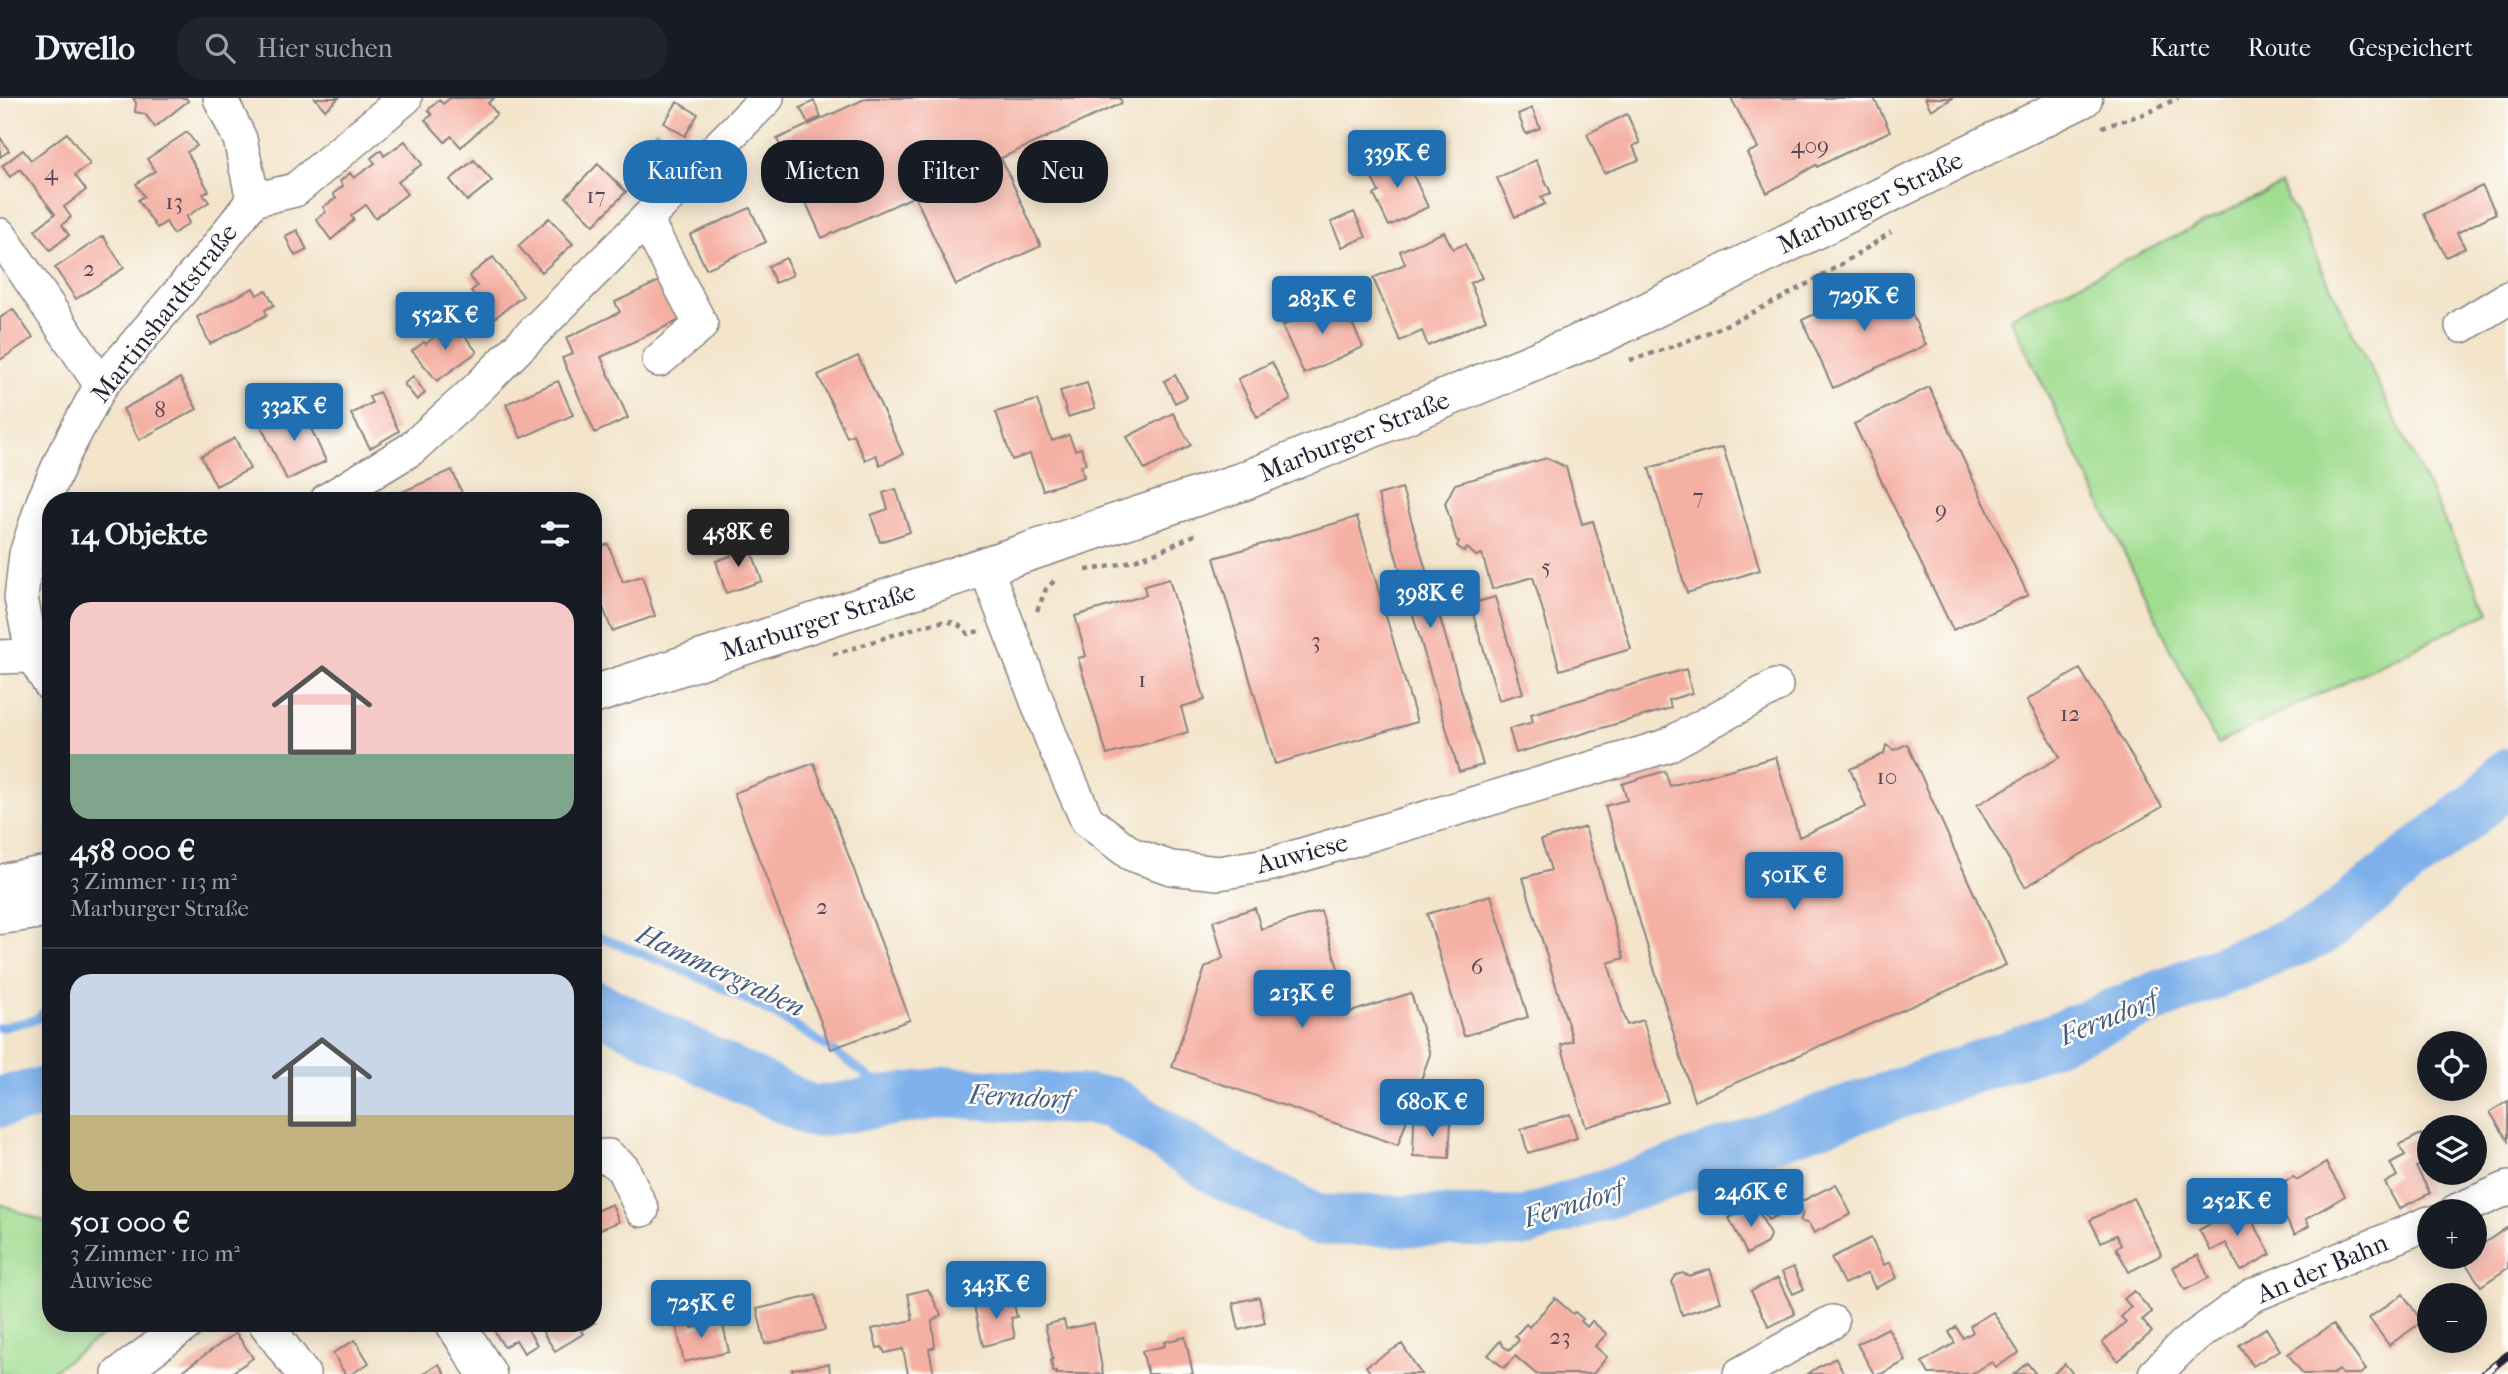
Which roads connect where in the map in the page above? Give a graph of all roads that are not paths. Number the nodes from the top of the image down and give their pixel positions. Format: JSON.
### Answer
{"nodes":[{"id":1,"x":220,"y":98,"type":"edge"},
{"id":2,"x":405,"y":98,"type":"edge"},
{"id":3,"x":767,"y":98,"type":"edge"},
{"id":4,"x":2083,"y":98,"type":"edge"},
{"id":5,"x":253,"y":200,"type":"junction"},
{"id":6,"x":646,"y":220,"type":"junction"},
{"id":7,"x":0,"y":235,"type":"edge"},
{"id":8,"x":2508,"y":298,"type":"edge"},
{"id":9,"x":2462,"y":326,"type":"dead end"},
{"id":10,"x":659,"y":360,"type":"dead end"},
{"id":11,"x":101,"y":385,"type":"junction"},
{"id":12,"x":47,"y":492,"type":"edge"},
{"id":13,"x":340,"y":492,"type":"edge"},
{"id":14,"x":42,"y":505,"type":"edge"},
{"id":15,"x":985,"y":566,"type":"junction"},
{"id":16,"x":42,"y":655,"type":"edge"},
{"id":17,"x":0,"y":657,"type":"edge"},
{"id":18,"x":1776,"y":686,"type":"dead end"},
{"id":19,"x":602,"y":692,"type":"edge"},
{"id":20,"x":42,"y":876,"type":"edge"},
{"id":21,"x":0,"y":888,"type":"edge"},
{"id":22,"x":42,"y":909,"type":"edge"},
{"id":23,"x":0,"y":915,"type":"edge"},
{"id":24,"x":602,"y":1156,"type":"edge"},
{"id":25,"x":2508,"y":1188,"type":"edge"},
{"id":26,"x":2483,"y":1199,"type":"edge"},
{"id":27,"x":642,"y":1210,"type":"dead end"},
{"id":28,"x":2417,"y":1228,"type":"edge"},
{"id":29,"x":1832,"y":1322,"type":"dead end"},
{"id":30,"x":176,"y":1332,"type":"edge"},
{"id":31,"x":272,"y":1332,"type":"edge"},
{"id":32,"x":461,"y":1332,"type":"edge"},
{"id":33,"x":118,"y":1374,"type":"edge"},
{"id":34,"x":303,"y":1374,"type":"edge"},
{"id":35,"x":487,"y":1374,"type":"edge"},
{"id":36,"x":1740,"y":1374,"type":"edge"},
{"id":37,"x":2155,"y":1374,"type":"edge"}],
"edges":[{"from":1,"to":5,"type":"street","name":"Martinshardtstraße"},
{"from":2,"to":5,"type":"street"},
{"from":3,"to":6,"type":"street"},
{"from":4,"to":15,"type":"main road","name":"Marburger Straße"},
{"from":5,"to":11,"type":"street","name":"Martinshardtstraße"},
{"from":6,"to":10,"type":"street"},
{"from":6,"to":13,"type":"street"},
{"from":7,"to":11,"type":"street"},
{"from":8,"to":9,"type":"street"},
{"from":11,"to":12,"type":"street","name":"Martinshardtstraße"},
{"from":14,"to":16,"type":"street","name":"Martinshardtstraße"},
{"from":15,"to":18,"type":"street","name":"Auwiese"},
{"from":15,"to":19,"type":"main road","name":"Marburger Straße"},
{"from":16,"to":17,"type":"street"},
{"from":20,"to":21,"type":"main road"},
{"from":22,"to":23,"type":"main road"},
{"from":24,"to":27,"type":"street"},
{"from":25,"to":26,"type":"street"},
{"from":28,"to":37,"type":"street","name":"An der Bahn"},
{"from":29,"to":36,"type":"street"},
{"from":30,"to":33,"type":"street"},
{"from":31,"to":34,"type":"street"},
{"from":32,"to":35,"type":"main road"}]}
